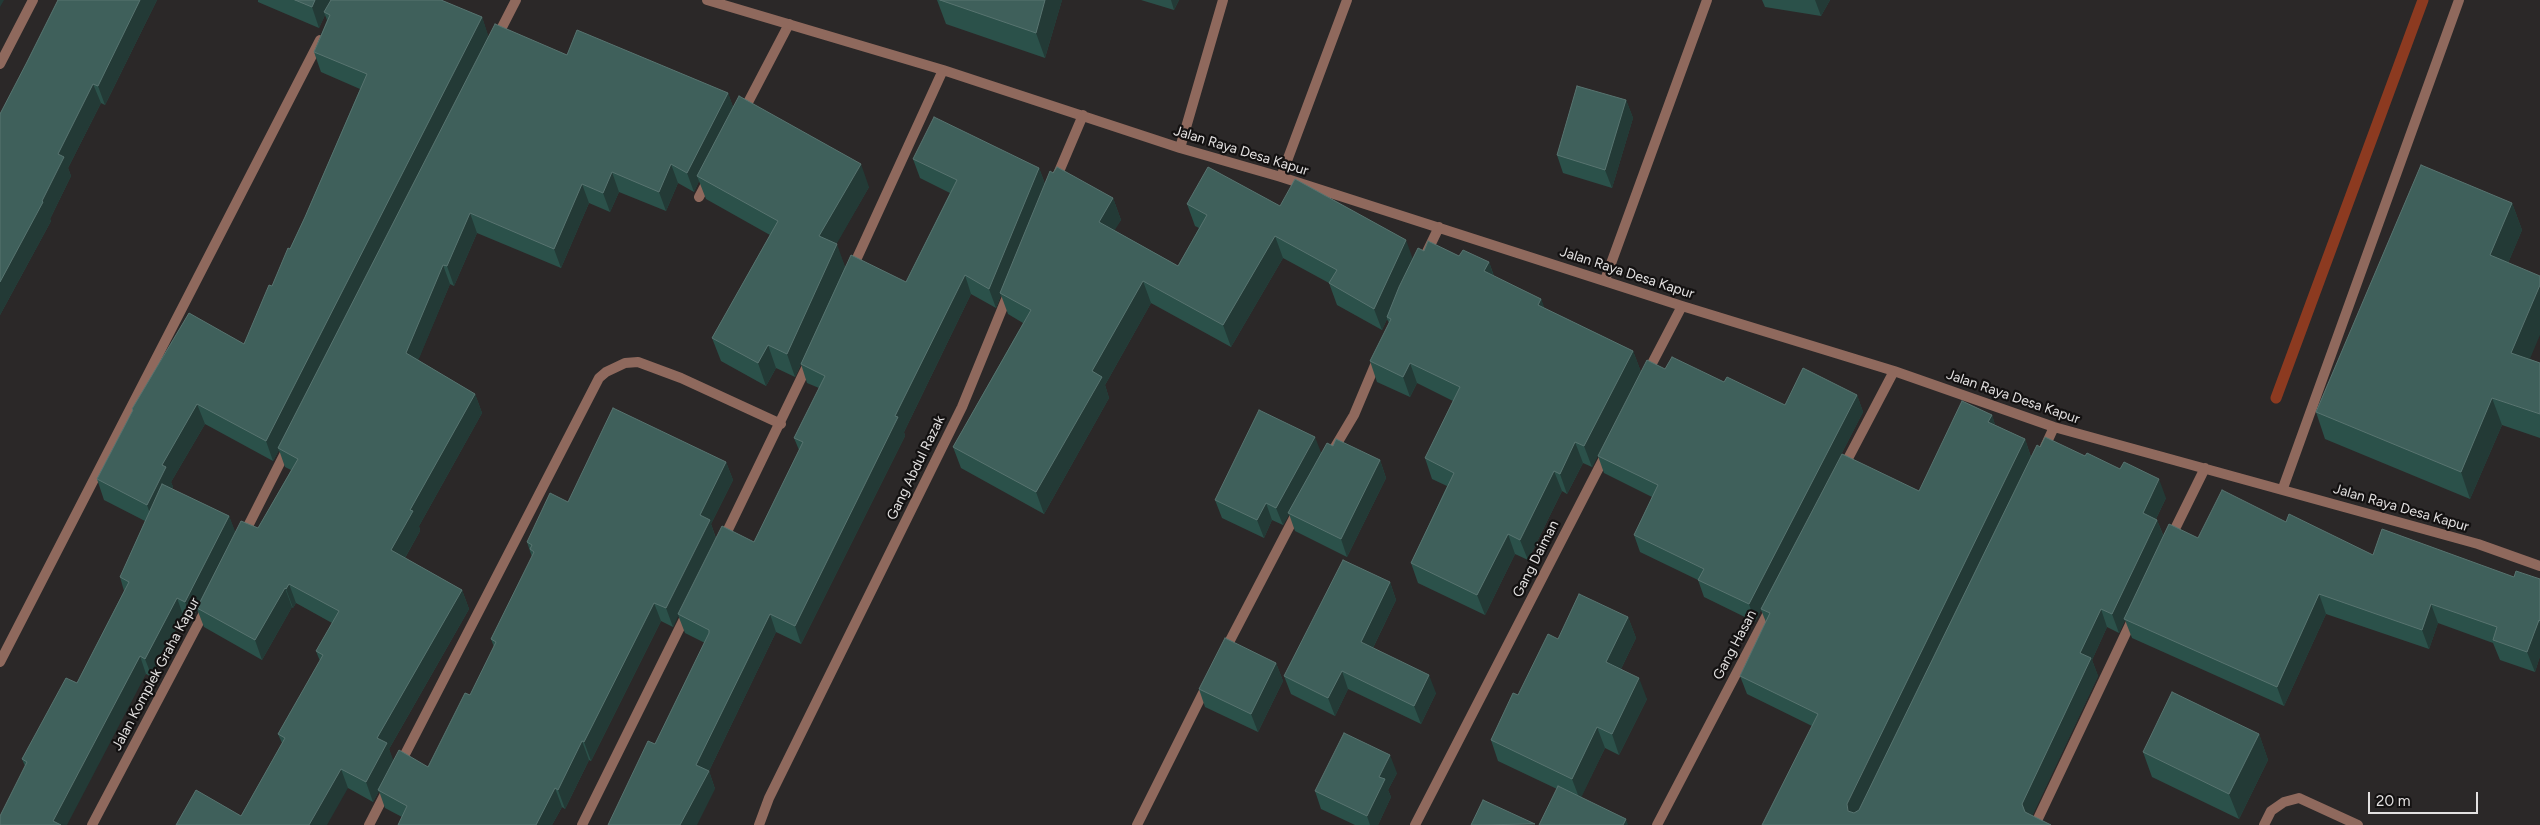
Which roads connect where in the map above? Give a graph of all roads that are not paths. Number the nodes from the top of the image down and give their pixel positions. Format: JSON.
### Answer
{"nodes":[{"id":1,"x":33,"y":0,"type":"edge"},
{"id":2,"x":516,"y":0,"type":"edge"},
{"id":3,"x":707,"y":0,"type":"edge"},
{"id":4,"x":1223,"y":0,"type":"edge"},
{"id":5,"x":1348,"y":0,"type":"edge"},
{"id":6,"x":1708,"y":0,"type":"edge"},
{"id":7,"x":2459,"y":0,"type":"edge"},
{"id":8,"x":789,"y":24,"type":"junction"},
{"id":9,"x":327,"y":26,"type":"edge"},
{"id":10,"x":489,"y":53,"type":"edge"},
{"id":11,"x":0,"y":64,"type":"edge"},
{"id":12,"x":943,"y":70,"type":"junction"},
{"id":13,"x":1082,"y":115,"type":"junction"},
{"id":14,"x":739,"y":120,"type":"edge"},
{"id":15,"x":1180,"y":148,"type":"junction"},
{"id":16,"x":712,"y":172,"type":"edge"},
{"id":17,"x":1281,"y":177,"type":"junction"},
{"id":18,"x":1052,"y":188,"type":"edge"},
{"id":19,"x":698,"y":198,"type":"edge"},
{"id":20,"x":1439,"y":227,"type":"junction"},
{"id":21,"x":1422,"y":262,"type":"edge"},
{"id":22,"x":847,"y":278,"type":"edge"},
{"id":23,"x":1014,"y":279,"type":"edge"},
{"id":24,"x":1605,"y":280,"type":"junction"},
{"id":25,"x":1682,"y":306,"type":"junction"},
{"id":26,"x":814,"y":351,"type":"edge"},
{"id":27,"x":1381,"y":351,"type":"edge"},
{"id":28,"x":1894,"y":371,"type":"junction"},
{"id":29,"x":1641,"y":385,"type":"edge"},
{"id":30,"x":781,"y":424,"type":"junction"},
{"id":31,"x":2054,"y":427,"type":"junction"},
{"id":32,"x":1614,"y":438,"type":"edge"},
{"id":33,"x":291,"y":442,"type":"edge"},
{"id":34,"x":2038,"y":461,"type":"edge"},
{"id":35,"x":1325,"y":463,"type":"edge"},
{"id":36,"x":2205,"y":468,"type":"junction"},
{"id":37,"x":1839,"y":476,"type":"edge"},
{"id":38,"x":2283,"y":488,"type":"junction"},
{"id":39,"x":1302,"y":504,"type":"edge"},
{"id":40,"x":2167,"y":546,"type":"edge"},
{"id":41,"x":236,"y":548,"type":"edge"},
{"id":42,"x":719,"y":548,"type":"edge"},
{"id":43,"x":2540,"y":566,"type":"edge"},
{"id":44,"x":1775,"y":598,"type":"edge"},
{"id":45,"x":209,"y":601,"type":"edge"},
{"id":46,"x":692,"y":602,"type":"edge"},
{"id":47,"x":2138,"y":606,"type":"edge"},
{"id":48,"x":1221,"y":658,"type":"edge"},
{"id":49,"x":0,"y":662,"type":"edge"},
{"id":50,"x":1212,"y":675,"type":"edge"},
{"id":51,"x":92,"y":825,"type":"edge"},
{"id":52,"x":369,"y":825,"type":"edge"},
{"id":53,"x":582,"y":825,"type":"edge"},
{"id":54,"x":759,"y":825,"type":"edge"},
{"id":55,"x":1137,"y":825,"type":"edge"},
{"id":56,"x":1416,"y":825,"type":"edge"},
{"id":57,"x":1656,"y":825,"type":"edge"},
{"id":58,"x":2034,"y":825,"type":"edge"},
{"id":59,"x":2264,"y":825,"type":"edge"},
{"id":60,"x":2358,"y":825,"type":"edge"}],
"edges":[{"from":1,"to":11,"type":"street"},
{"from":2,"to":10,"type":"street"},
{"from":3,"to":8,"type":"street","name":"Jalan Raya Desa Kapur"},
{"from":4,"to":15,"type":"street"},
{"from":5,"to":17,"type":"street"},
{"from":6,"to":24,"type":"street"},
{"from":7,"to":38,"type":"street"},
{"from":8,"to":12,"type":"street","name":"Jalan Raya Desa Kapur"},
{"from":8,"to":14,"type":"street"},
{"from":9,"to":49,"type":"street"},
{"from":12,"to":13,"type":"street","name":"Jalan Raya Desa Kapur"},
{"from":12,"to":22,"type":"street"},
{"from":13,"to":15,"type":"street","name":"Jalan Raya Desa Kapur"},
{"from":13,"to":18,"type":"street"},
{"from":15,"to":17,"type":"street","name":"Jalan Raya Desa Kapur"},
{"from":16,"to":19,"type":"street"},
{"from":17,"to":20,"type":"street","name":"Jalan Raya Desa Kapur"},
{"from":20,"to":21,"type":"street"},
{"from":20,"to":24,"type":"street","name":"Jalan Raya Desa Kapur"},
{"from":23,"to":54,"type":"street","name":"Gang Abdul Razak"},
{"from":24,"to":25,"type":"street","name":"Jalan Raya Desa Kapur"},
{"from":25,"to":28,"type":"street","name":"Jalan Raya Desa Kapur"},
{"from":25,"to":29,"type":"street"},
{"from":26,"to":30,"type":"street"},
{"from":27,"to":35,"type":"street"},
{"from":28,"to":31,"type":"street","name":"Jalan Raya Desa Kapur"},
{"from":28,"to":37,"type":"street"},
{"from":30,"to":42,"type":"street"},
{"from":30,"to":52,"type":"street"},
{"from":31,"to":34,"type":"street"},
{"from":31,"to":36,"type":"street","name":"Jalan Raya Desa Kapur"},
{"from":32,"to":56,"type":"street","name":"Gang Daiman"},
{"from":33,"to":41,"type":"street"},
{"from":36,"to":38,"type":"street","name":"Jalan Raya Desa Kapur"},
{"from":36,"to":40,"type":"street"},
{"from":38,"to":43,"type":"street","name":"Jalan Raya Desa Kapur"},
{"from":39,"to":48,"type":"street"},
{"from":44,"to":57,"type":"street","name":"Gang Hasan"},
{"from":45,"to":51,"type":"street","name":"Jalan Komplek Graha Kapur"},
{"from":46,"to":53,"type":"street"},
{"from":47,"to":58,"type":"street"},
{"from":50,"to":55,"type":"street"},
{"from":59,"to":60,"type":"street"}]}
